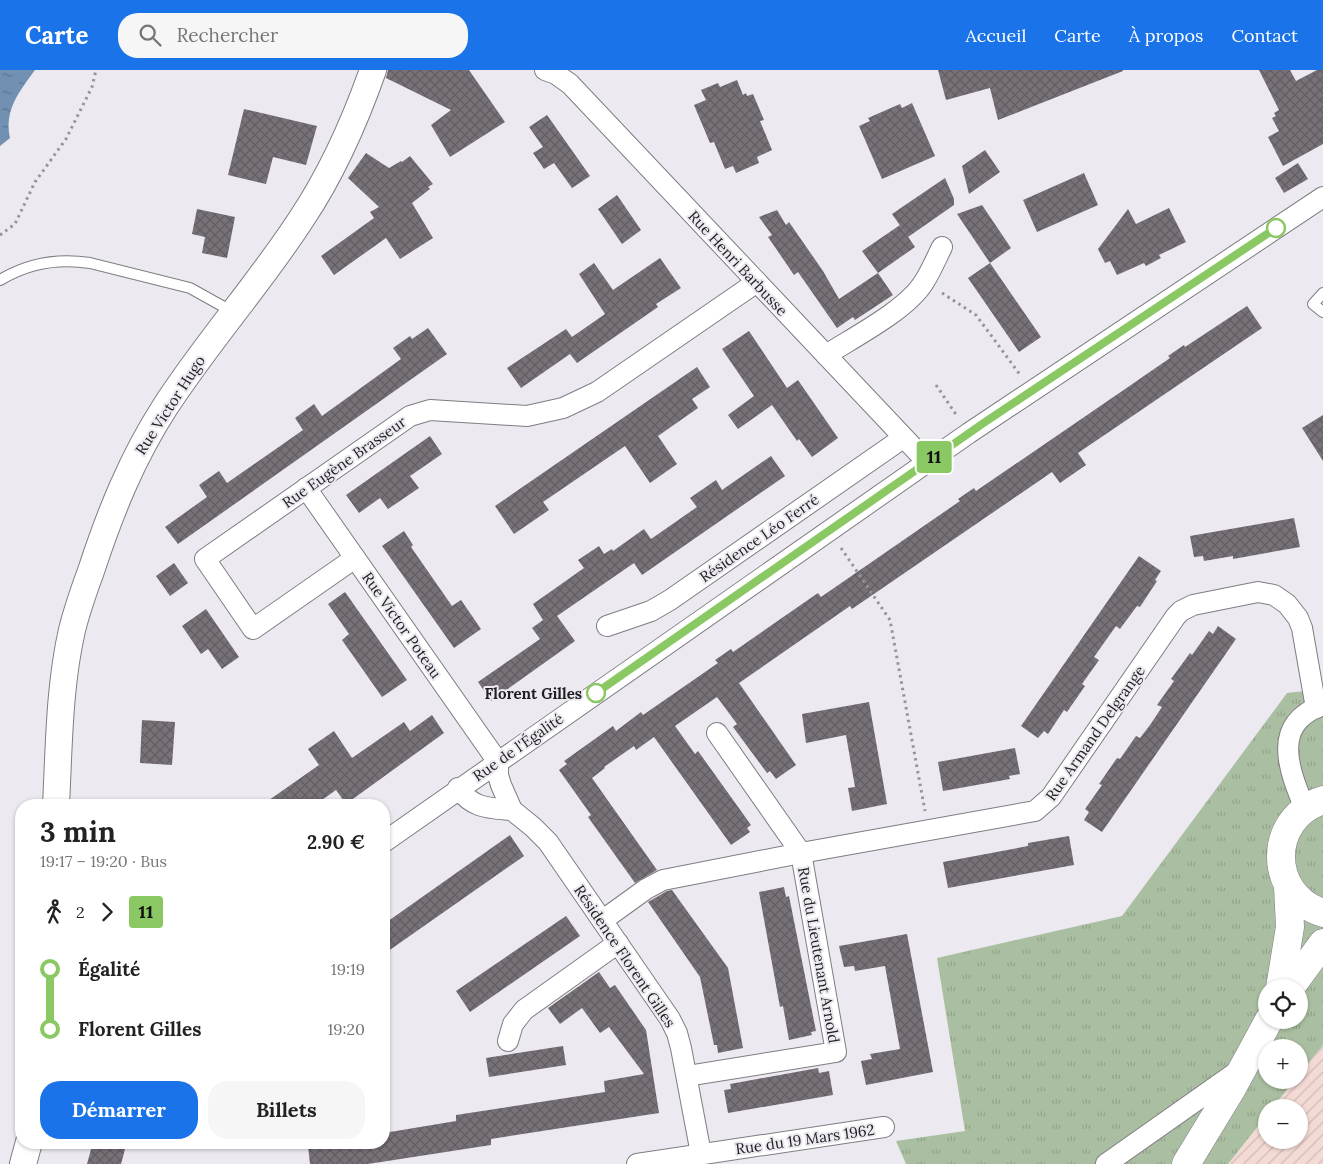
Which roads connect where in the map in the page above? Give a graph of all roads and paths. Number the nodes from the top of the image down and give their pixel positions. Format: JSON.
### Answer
{"nodes":[{"id":1,"x":96,"y":70,"type":"edge"},
{"id":2,"x":373,"y":70,"type":"edge"},
{"id":3,"x":545,"y":70,"type":"edge"},
{"id":4,"x":1323,"y":197,"type":"edge"},
{"id":5,"x":0,"y":235,"type":"edge"},
{"id":6,"x":942,"y":247,"type":"dead end"},
{"id":7,"x":0,"y":280,"type":"edge"},
{"id":8,"x":757,"y":282,"type":"junction"},
{"id":9,"x":924,"y":282,"type":"junction"},
{"id":10,"x":1323,"y":293,"type":"edge"},
{"id":11,"x":1323,"y":312,"type":"edge"},
{"id":12,"x":233,"y":313,"type":"junction"},
{"id":13,"x":826,"y":355,"type":"junction"},
{"id":14,"x":936,"y":385,"type":"dead end"},
{"id":15,"x":1031,"y":390,"type":"junction"},
{"id":16,"x":969,"y":433,"type":"junction"},
{"id":17,"x":903,"y":438,"type":"junction"},
{"id":18,"x":927,"y":462,"type":"junction"},
{"id":19,"x":306,"y":488,"type":"junction"},
{"id":20,"x":830,"y":530,"type":"junction"},
{"id":21,"x":355,"y":558,"type":"junction"},
{"id":22,"x":607,"y":626,"type":"dead end"},
{"id":23,"x":1320,"y":707,"type":"edge"},
{"id":24,"x":717,"y":733,"type":"dead end"},
{"id":25,"x":498,"y":762,"type":"junction"},
{"id":26,"x":458,"y":788,"type":"junction"},
{"id":27,"x":56,"y":799,"type":"edge"},
{"id":28,"x":1314,"y":805,"type":"edge"},
{"id":29,"x":512,"y":810,"type":"junction"},
{"id":30,"x":929,"y":831,"type":"junction"},
{"id":31,"x":390,"y":838,"type":"edge"},
{"id":32,"x":801,"y":853,"type":"junction"},
{"id":33,"x":1288,"y":886,"type":"junction"},
{"id":34,"x":1323,"y":913,"type":"edge"},
{"id":35,"x":603,"y":920,"type":"junction"},
{"id":36,"x":618,"y":943,"type":"junction"},
{"id":37,"x":1323,"y":943,"type":"edge"},
{"id":38,"x":1282,"y":979,"type":"edge"},
{"id":39,"x":1297,"y":979,"type":"edge"},
{"id":40,"x":1264,"y":1029,"type":"edge"},
{"id":41,"x":508,"y":1041,"type":"dead end"},
{"id":42,"x":1244,"y":1067,"type":"junction"},
{"id":43,"x":687,"y":1076,"type":"junction"},
{"id":44,"x":884,"y":1127,"type":"dead end"},
{"id":45,"x":27,"y":1149,"type":"edge"},
{"id":46,"x":700,"y":1154,"type":"junction"},
{"id":47,"x":23,"y":1164,"type":"edge"},
{"id":48,"x":637,"y":1164,"type":"edge"},
{"id":49,"x":1106,"y":1164,"type":"edge"},
{"id":50,"x":1186,"y":1164,"type":"edge"}],
"edges":[{"from":1,"to":5,"type":"path"},
{"from":2,"to":12,"type":"street","name":"Rue Victor Hugo"},
{"from":3,"to":8,"type":"street","name":"Rue Henri Barbusse"},
{"from":4,"to":15,"type":"street","name":"Rue de l'Égalité"},
{"from":6,"to":9,"type":"street"},
{"from":7,"to":12,"type":"lane"},
{"from":8,"to":13,"type":"street","name":"Rue Henri Barbusse"},
{"from":8,"to":19,"type":"street","name":"Rue Eugène Brasseur"},
{"from":9,"to":13,"type":"street"},
{"from":9,"to":15,"type":"path"},
{"from":10,"to":11,"type":"lane"},
{"from":12,"to":27,"type":"street","name":"Rue Victor Hugo"},
{"from":13,"to":17,"type":"street","name":"Rue Henri Barbusse"},
{"from":14,"to":16,"type":"path"},
{"from":15,"to":16,"type":"street","name":"Rue de l'Égalité"},
{"from":16,"to":18,"type":"street","name":"Rue de l'Égalité"},
{"from":17,"to":18,"type":"street","name":"Rue Henri Barbusse"},
{"from":17,"to":22,"type":"street","name":"Résidence Léo Ferré"},
{"from":18,"to":20,"type":"street","name":"Rue de l'Égalité"},
{"from":19,"to":21,"type":"street","name":"Rue Victor Poteau"},
{"from":19,"to":21,"type":"street","name":"Rue Eugène Brasseur"},
{"from":20,"to":25,"type":"street","name":"Rue de l'Égalité"},
{"from":20,"to":30,"type":"path"},
{"from":21,"to":25,"type":"street","name":"Rue Victor Poteau"},
{"from":23,"to":28,"type":"street"},
{"from":23,"to":30,"type":"street","name":"Rue Armand Delgrange"},
{"from":24,"to":32,"type":"street","name":"Rue du Lieutenant Arnold"},
{"from":25,"to":26,"type":"street","name":"Rue de l'Égalité"},
{"from":25,"to":29,"type":"street","name":"Résidence Florent Gilles"},
{"from":26,"to":29,"type":"street"},
{"from":26,"to":31,"type":"street","name":"Rue de l'Égalité"},
{"from":28,"to":33,"type":"main road"},
{"from":29,"to":35,"type":"street","name":"Résidence Florent Gilles"},
{"from":30,"to":32,"type":"street","name":"Rue Armand Delgrange"},
{"from":32,"to":35,"type":"street","name":"Rue Armand Delgrange"},
{"from":32,"to":43,"type":"street","name":"Rue du Lieutenant Arnold"},
{"from":33,"to":34,"type":"main road"},
{"from":33,"to":38,"type":"main road"},
{"from":35,"to":36,"type":"street","name":"Résidence Florent Gilles"},
{"from":36,"to":41,"type":"street"},
{"from":36,"to":43,"type":"street","name":"Résidence Florent Gilles"},
{"from":37,"to":39,"type":"main road"},
{"from":40,"to":42,"type":"main road"},
{"from":42,"to":49,"type":"street"},
{"from":42,"to":50,"type":"main road"},
{"from":43,"to":46,"type":"street","name":"Résidence Florent Gilles"},
{"from":44,"to":46,"type":"street","name":"Rue du 19 Mars 1962"},
{"from":45,"to":47,"type":"street"},
{"from":46,"to":48,"type":"street","name":"Rue du 19 Mars 1962"}]}
